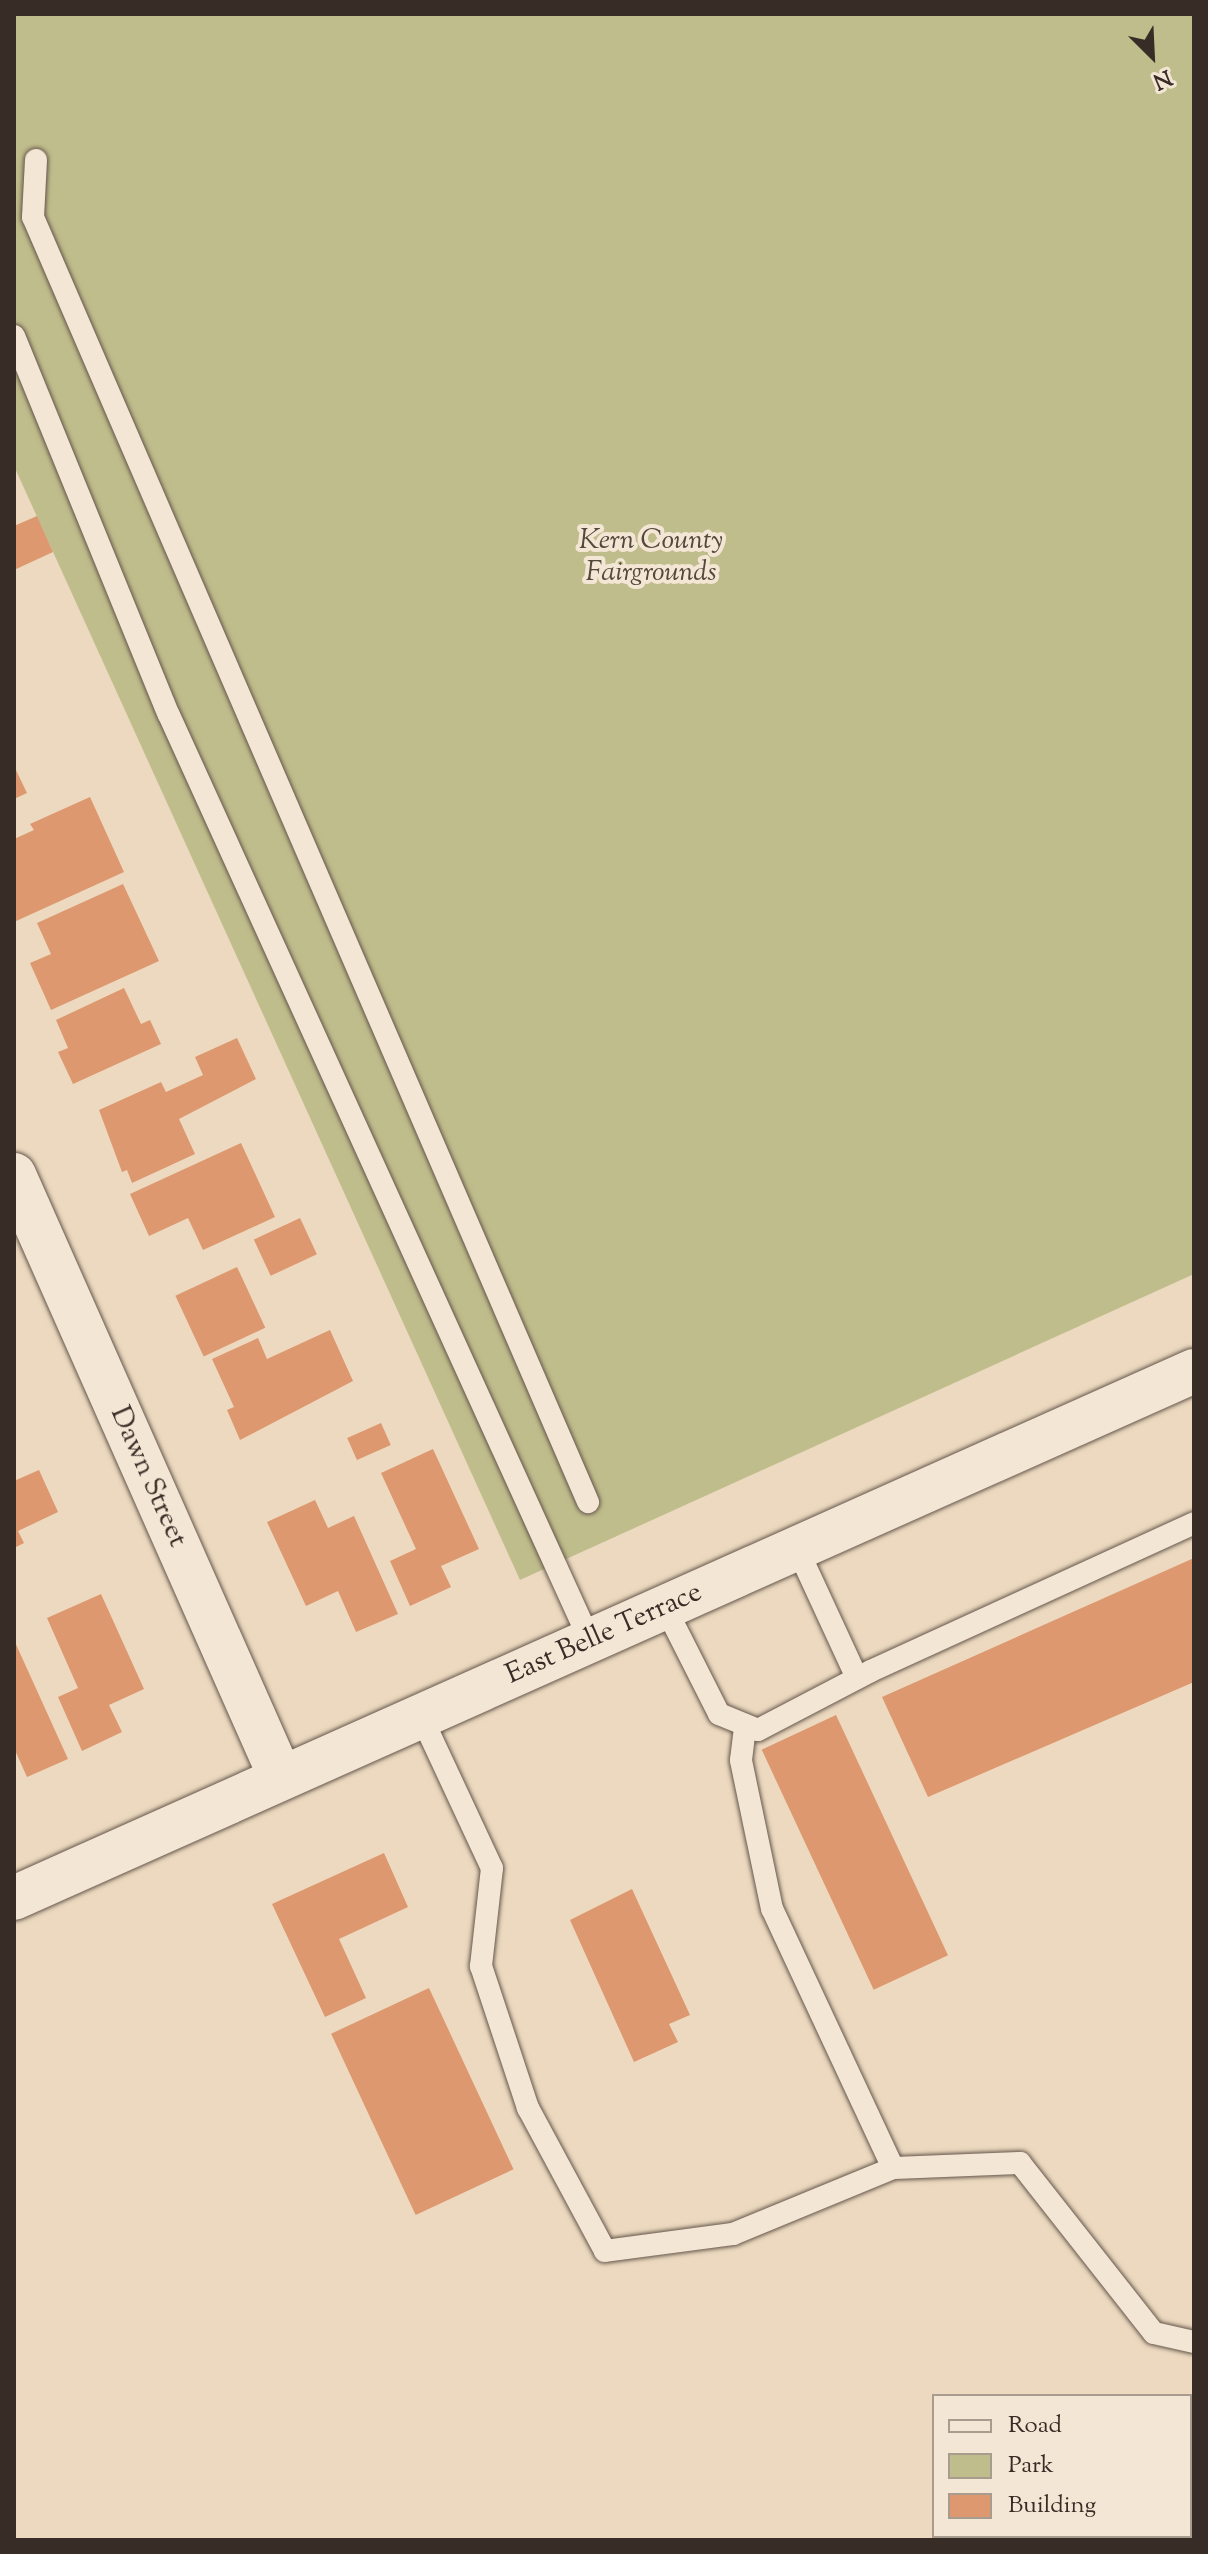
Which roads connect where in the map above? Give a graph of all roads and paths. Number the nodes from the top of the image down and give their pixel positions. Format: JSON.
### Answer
{"nodes":[{"id":1,"x":36,"y":160,"type":"dead end"},
{"id":2,"x":14,"y":336,"type":"edge"},
{"id":3,"x":14,"y":1175,"type":"edge"},
{"id":4,"x":1194,"y":1371,"type":"edge"},
{"id":5,"x":588,"y":1502,"type":"dead end"},
{"id":6,"x":1194,"y":1523,"type":"edge"},
{"id":7,"x":797,"y":1548,"type":"junction"},
{"id":8,"x":665,"y":1607,"type":"junction"},
{"id":9,"x":590,"y":1641,"type":"junction"},
{"id":10,"x":857,"y":1678,"type":"junction"},
{"id":11,"x":421,"y":1716,"type":"junction"},
{"id":12,"x":745,"y":1725,"type":"junction"},
{"id":13,"x":281,"y":1778,"type":"junction"},
{"id":14,"x":14,"y":1898,"type":"edge"},
{"id":15,"x":893,"y":2168,"type":"junction"},
{"id":16,"x":1194,"y":2342,"type":"edge"}],
"edges":[{"from":1,"to":5,"type":"lane"},
{"from":2,"to":9,"type":"lane"},
{"from":3,"to":13,"type":"street","name":"Dawn Street"},
{"from":4,"to":7,"type":"street","name":"East Belle Terrace"},
{"from":6,"to":10,"type":"lane"},
{"from":7,"to":8,"type":"street","name":"East Belle Terrace"},
{"from":7,"to":10,"type":"lane"},
{"from":8,"to":9,"type":"street","name":"East Belle Terrace"},
{"from":8,"to":12,"type":"lane"},
{"from":9,"to":11,"type":"street","name":"East Belle Terrace"},
{"from":10,"to":12,"type":"lane"},
{"from":11,"to":13,"type":"street","name":"East Belle Terrace"},
{"from":11,"to":15,"type":"lane"},
{"from":12,"to":15,"type":"lane"},
{"from":13,"to":14,"type":"street","name":"East Belle Terrace"},
{"from":15,"to":16,"type":"lane"}]}
